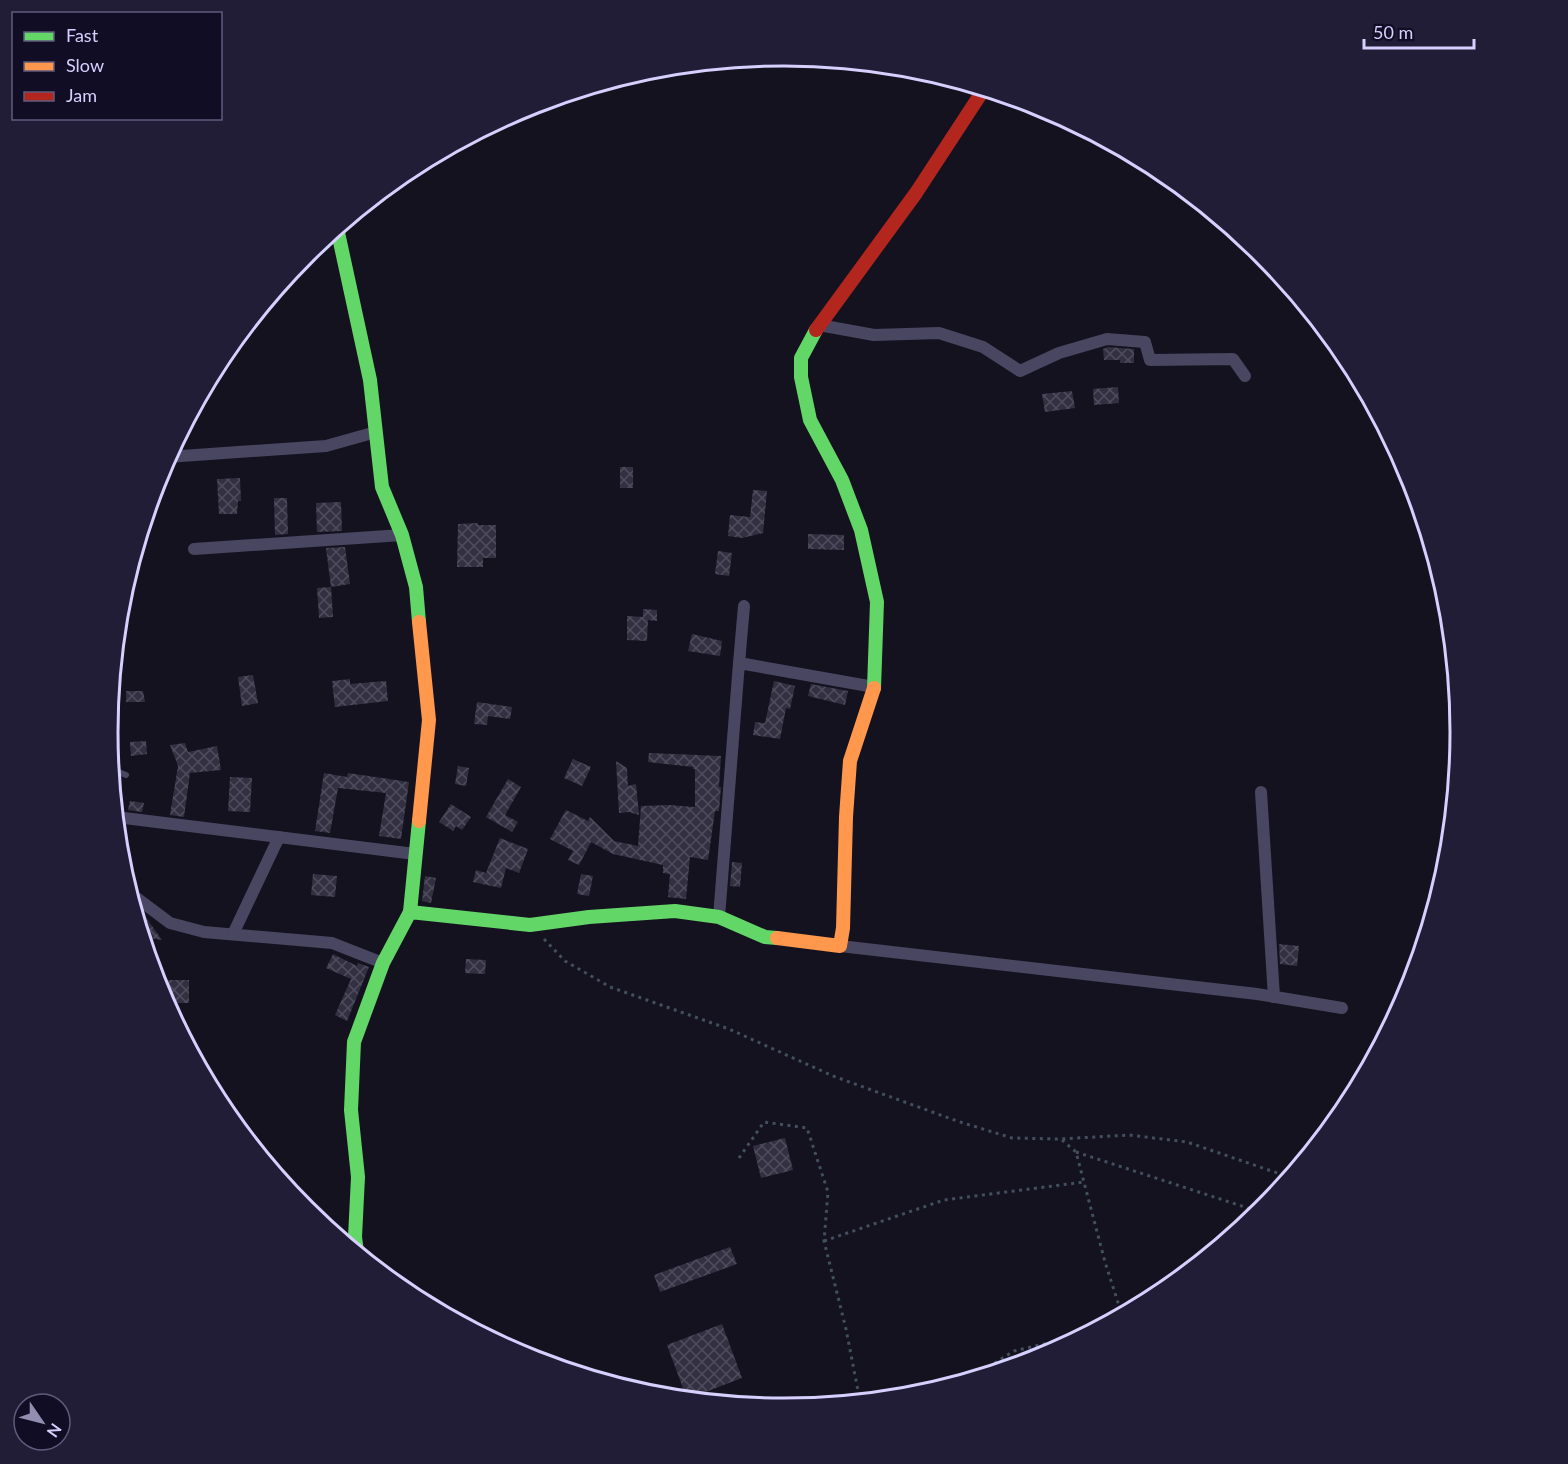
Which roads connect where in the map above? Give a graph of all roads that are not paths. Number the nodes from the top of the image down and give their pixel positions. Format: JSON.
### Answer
{"nodes":[{"id":1,"x":980,"y":96,"type":"edge"},
{"id":2,"x":339,"y":237,"type":"edge"},
{"id":3,"x":819,"y":325,"type":"junction"},
{"id":4,"x":1245,"y":376,"type":"dead end"},
{"id":5,"x":376,"y":432,"type":"junction"},
{"id":6,"x":178,"y":457,"type":"edge"},
{"id":7,"x":402,"y":535,"type":"junction"},
{"id":8,"x":194,"y":549,"type":"dead end"},
{"id":9,"x":744,"y":606,"type":"dead end"},
{"id":10,"x":739,"y":663,"type":"junction"},
{"id":11,"x":874,"y":687,"type":"junction"},
{"id":12,"x":119,"y":772,"type":"edge"},
{"id":13,"x":126,"y":775,"type":"dead end"},
{"id":14,"x":1262,"y":792,"type":"dead end"},
{"id":15,"x":124,"y":818,"type":"edge"},
{"id":16,"x":279,"y":837,"type":"junction"},
{"id":17,"x":415,"y":855,"type":"junction"},
{"id":18,"x":140,"y":901,"type":"edge"},
{"id":19,"x":410,"y":912,"type":"junction"},
{"id":20,"x":719,"y":917,"type":"junction"},
{"id":21,"x":233,"y":934,"type":"junction"},
{"id":22,"x":840,"y":946,"type":"junction"},
{"id":23,"x":383,"y":963,"type":"junction"},
{"id":24,"x":1274,"y":997,"type":"junction"},
{"id":25,"x":1342,"y":1008,"type":"dead end"},
{"id":26,"x":356,"y":1241,"type":"edge"}],
"edges":[{"from":1,"to":3,"type":"street"},
{"from":2,"to":5,"type":"street"},
{"from":3,"to":4,"type":"street"},
{"from":3,"to":11,"type":"street"},
{"from":5,"to":6,"type":"street"},
{"from":5,"to":7,"type":"street"},
{"from":7,"to":8,"type":"street"},
{"from":7,"to":17,"type":"street"},
{"from":9,"to":10,"type":"street"},
{"from":10,"to":11,"type":"street"},
{"from":10,"to":20,"type":"street"},
{"from":11,"to":22,"type":"street"},
{"from":12,"to":13,"type":"lane"},
{"from":14,"to":24,"type":"street"},
{"from":15,"to":16,"type":"street"},
{"from":16,"to":17,"type":"street"},
{"from":16,"to":21,"type":"street"},
{"from":17,"to":19,"type":"street"},
{"from":18,"to":21,"type":"street"},
{"from":19,"to":20,"type":"street"},
{"from":19,"to":23,"type":"street"},
{"from":20,"to":22,"type":"street"},
{"from":21,"to":23,"type":"street"},
{"from":22,"to":24,"type":"street"},
{"from":23,"to":26,"type":"street"},
{"from":24,"to":25,"type":"street"}]}
